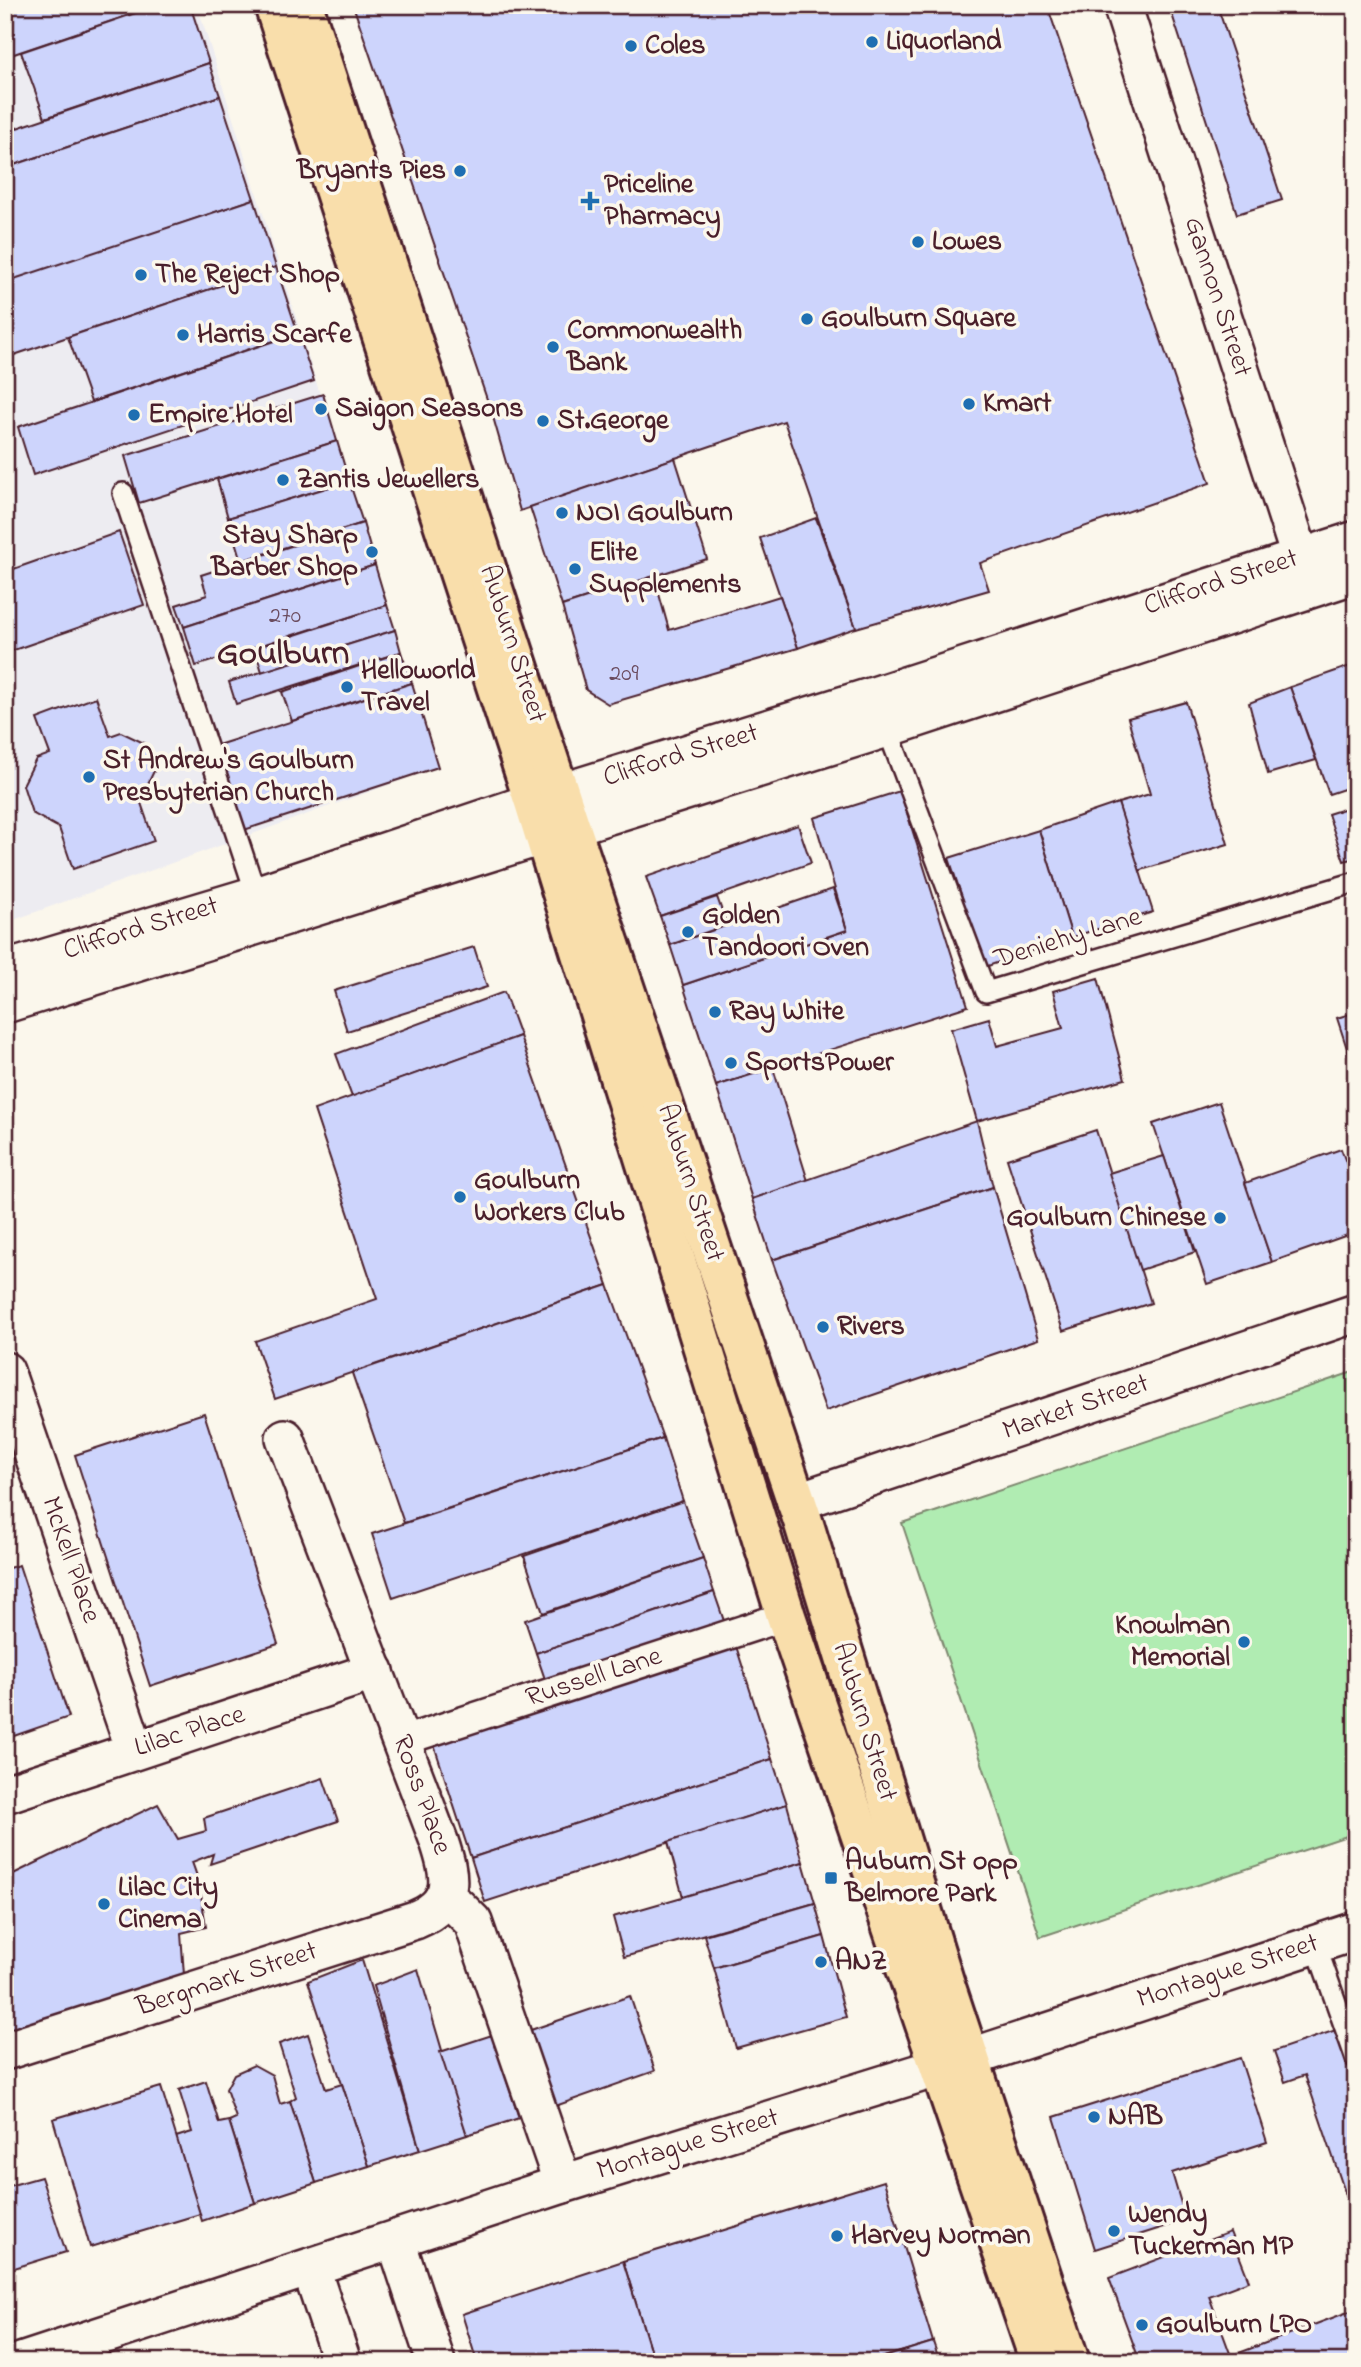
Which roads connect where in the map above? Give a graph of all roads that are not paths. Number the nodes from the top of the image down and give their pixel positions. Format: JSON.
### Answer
{"nodes":[{"id":1,"x":274,"y":5,"type":"edge"},
{"id":2,"x":303,"y":5,"type":"edge"},
{"id":3,"x":1122,"y":5,"type":"edge"},
{"id":4,"x":123,"y":493,"type":"dead end"},
{"id":5,"x":1356,"y":540,"type":"edge"},
{"id":6,"x":1306,"y":573,"type":"junction"},
{"id":7,"x":1356,"y":574,"type":"edge"},
{"id":8,"x":887,"y":728,"type":"junction"},
{"id":9,"x":552,"y":813,"type":"junction"},
{"id":10,"x":1356,"y":882,"type":"edge"},
{"id":11,"x":260,"y":908,"type":"junction"},
{"id":12,"x":5,"y":970,"type":"edge"},
{"id":13,"x":5,"y":1004,"type":"edge"},
{"id":14,"x":1356,"y":1313,"type":"edge"},
{"id":15,"x":5,"y":1371,"type":"edge"},
{"id":16,"x":285,"y":1437,"type":"dead end"},
{"id":17,"x":796,"y":1502,"type":"junction"},
{"id":18,"x":786,"y":1616,"type":"junction"},
{"id":19,"x":375,"y":1671,"type":"junction"},
{"id":20,"x":402,"y":1741,"type":"junction"},
{"id":21,"x":135,"y":1750,"type":"junction"},
{"id":22,"x":5,"y":1794,"type":"edge"},
{"id":23,"x":443,"y":1899,"type":"junction"},
{"id":24,"x":1356,"y":1930,"type":"edge"},
{"id":25,"x":1315,"y":1943,"type":"junction"},
{"id":26,"x":5,"y":2051,"type":"edge"},
{"id":27,"x":1356,"y":2059,"type":"edge"},
{"id":28,"x":955,"y":2062,"type":"junction"},
{"id":29,"x":563,"y":2184,"type":"junction"},
{"id":30,"x":396,"y":2241,"type":"junction"},
{"id":31,"x":311,"y":2269,"type":"junction"},
{"id":32,"x":21,"y":2362,"type":"edge"},
{"id":33,"x":342,"y":2362,"type":"edge"},
{"id":34,"x":436,"y":2362,"type":"edge"},
{"id":35,"x":1040,"y":2362,"type":"edge"},
{"id":36,"x":1070,"y":2362,"type":"edge"}],
"edges":[{"from":1,"to":9,"type":"main road","name":"Auburn Street"},
{"from":2,"to":9,"type":"main road","name":"Auburn Street"},
{"from":3,"to":6,"type":"street","name":"Gannon Street"},
{"from":4,"to":11,"type":"lane"},
{"from":5,"to":6,"type":"street","name":"Clifford Street"},
{"from":6,"to":7,"type":"street","name":"Clifford Street"},
{"from":6,"to":8,"type":"street","name":"Clifford Street"},
{"from":6,"to":9,"type":"street","name":"Clifford Street"},
{"from":8,"to":9,"type":"street","name":"Clifford Street"},
{"from":8,"to":10,"type":"lane","name":"Deniehy Lane"},
{"from":9,"to":11,"type":"street","name":"Clifford Street"},
{"from":9,"to":17,"type":"main road","name":"Auburn Street"},
{"from":9,"to":18,"type":"main road","name":"Auburn Street"},
{"from":11,"to":12,"type":"street","name":"Clifford Street"},
{"from":11,"to":13,"type":"street","name":"Clifford Street"},
{"from":14,"to":17,"type":"street","name":"Market Street"},
{"from":15,"to":21,"type":"street","name":"McKell Place"},
{"from":16,"to":19,"type":"street","name":"Ross Place"},
{"from":17,"to":28,"type":"main road","name":"Auburn Street"},
{"from":18,"to":20,"type":"street","name":"Russell Lane"},
{"from":18,"to":28,"type":"main road","name":"Auburn Street"},
{"from":19,"to":20,"type":"street","name":"Ross Place"},
{"from":19,"to":21,"type":"street","name":"Lilac Place"},
{"from":20,"to":23,"type":"street","name":"Ross Place"},
{"from":21,"to":22,"type":"street","name":"Lilac Place"},
{"from":23,"to":26,"type":"street","name":"Bergmark Street"},
{"from":23,"to":29,"type":"street"},
{"from":24,"to":25,"type":"street","name":"Montague Street"},
{"from":25,"to":27,"type":"lane"},
{"from":25,"to":28,"type":"street","name":"Montague Street"},
{"from":28,"to":29,"type":"street","name":"Montague Street"},
{"from":28,"to":35,"type":"main road","name":"Auburn Street"},
{"from":28,"to":36,"type":"main road","name":"Auburn Street"},
{"from":29,"to":30,"type":"street","name":"Montague Street"},
{"from":30,"to":31,"type":"street","name":"Montague Street"},
{"from":30,"to":34,"type":"street"},
{"from":31,"to":32,"type":"street","name":"Montague Street"},
{"from":31,"to":33,"type":"street"}]}
